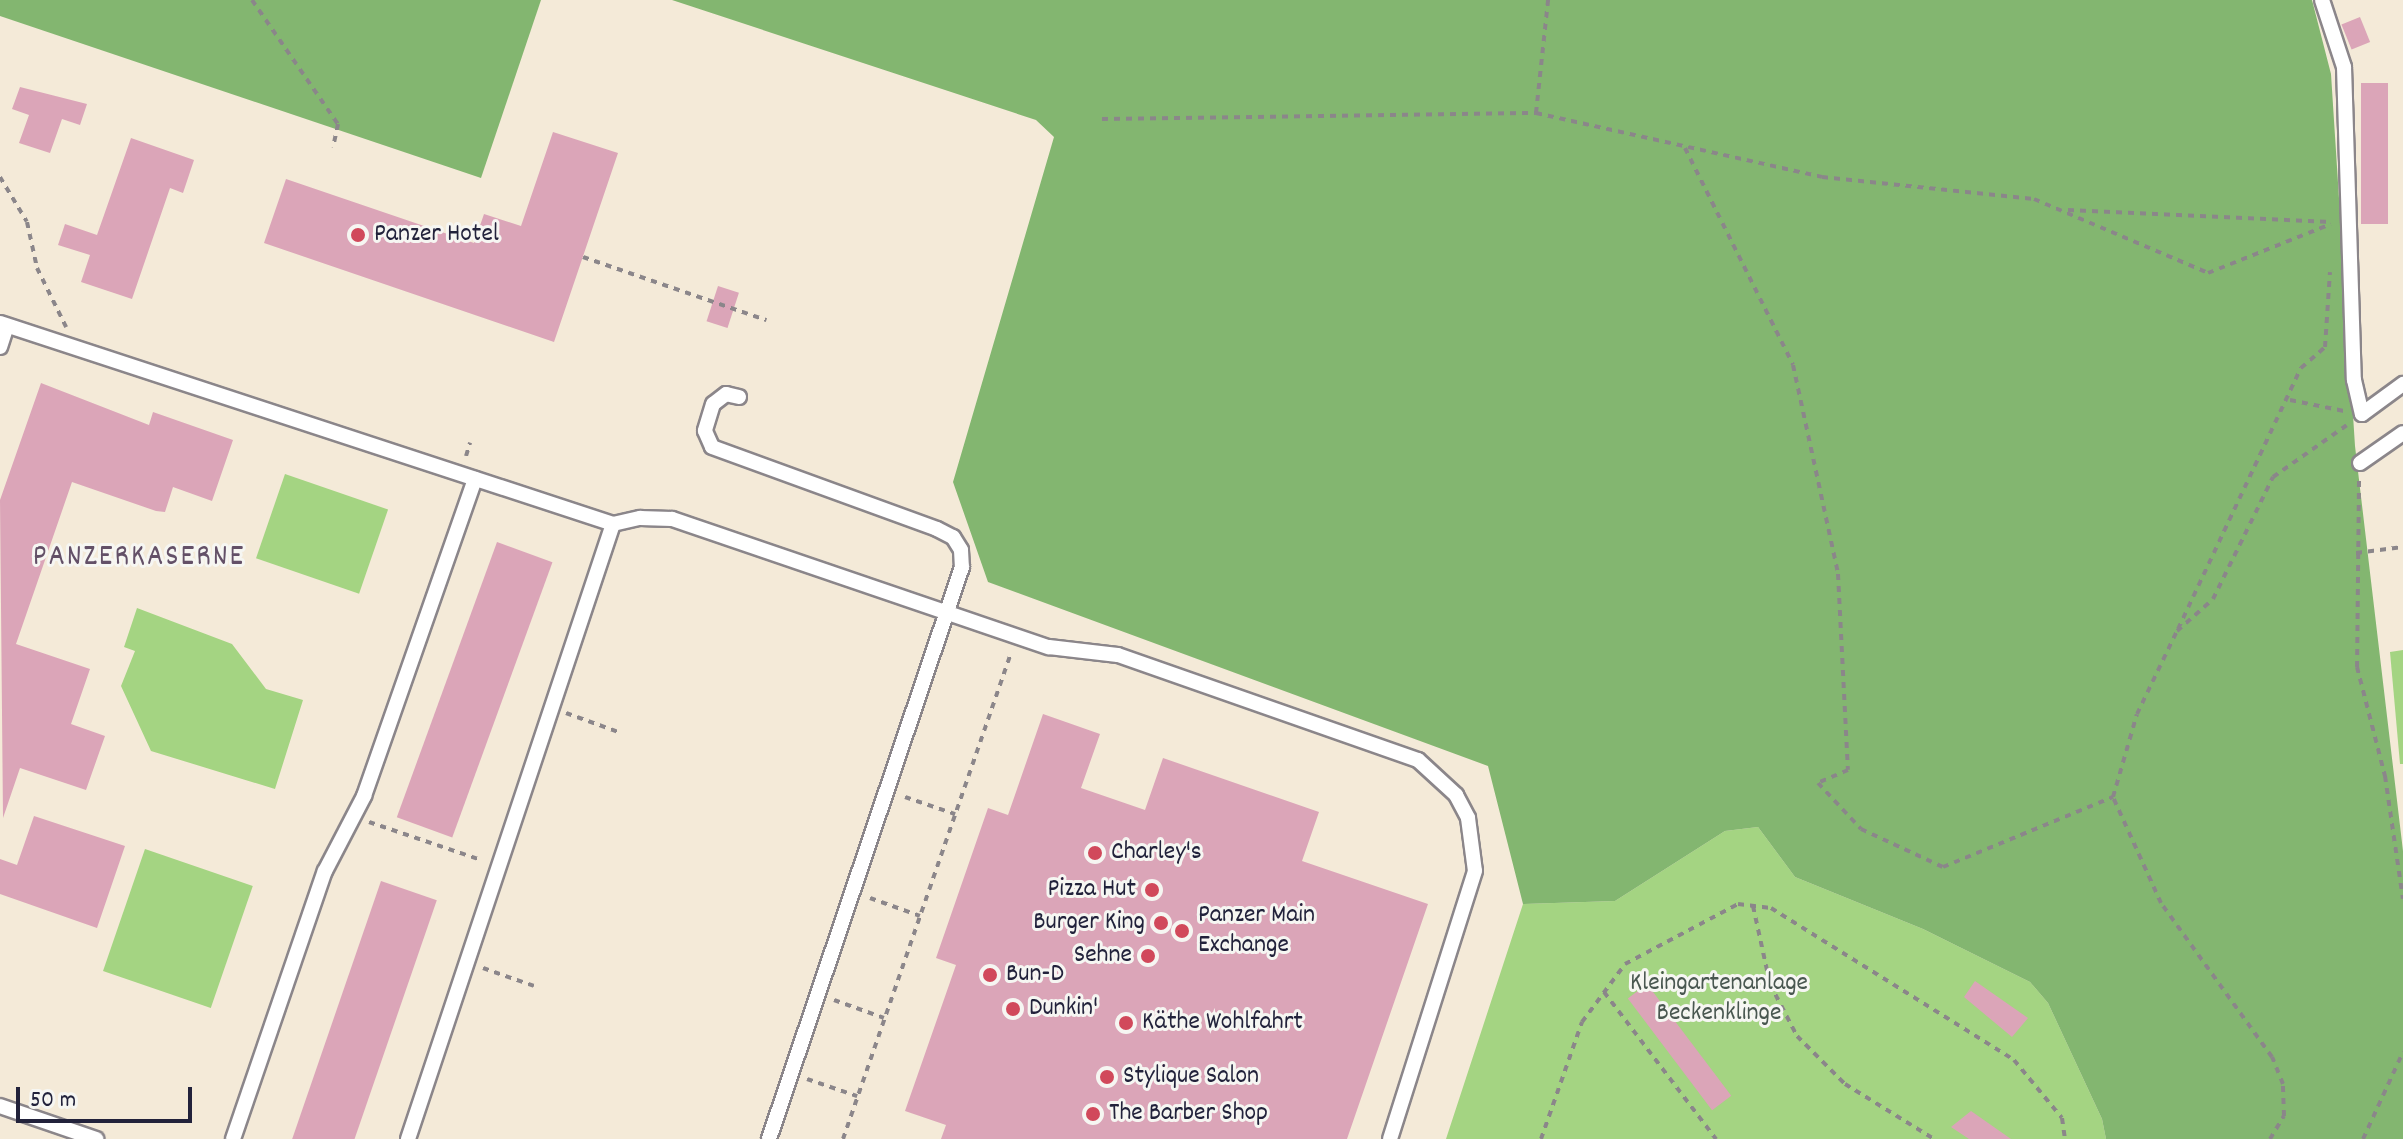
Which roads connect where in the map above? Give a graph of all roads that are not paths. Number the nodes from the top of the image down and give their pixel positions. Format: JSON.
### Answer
{"nodes":[{"id":1,"x":2322,"y":0,"type":"edge"},
{"id":2,"x":4,"y":324,"type":"edge"},
{"id":3,"x":0,"y":347,"type":"edge"},
{"id":4,"x":2403,"y":384,"type":"edge"},
{"id":5,"x":739,"y":397,"type":"dead end"},
{"id":6,"x":2403,"y":433,"type":"edge"},
{"id":7,"x":2360,"y":463,"type":"road end"},
{"id":8,"x":475,"y":479,"type":"junction"},
{"id":9,"x":613,"y":524,"type":"junction"},
{"id":10,"x":949,"y":612,"type":"junction"},
{"id":11,"x":0,"y":1106,"type":"edge"},
{"id":12,"x":96,"y":1139,"type":"edge"},
{"id":13,"x":233,"y":1139,"type":"edge"},
{"id":14,"x":408,"y":1139,"type":"edge"},
{"id":15,"x":769,"y":1139,"type":"edge"},
{"id":16,"x":1390,"y":1139,"type":"edge"}],
"edges":[{"from":1,"to":4,"type":"lane"},
{"from":2,"to":3,"type":"lane"},
{"from":2,"to":8,"type":"lane"},
{"from":5,"to":10,"type":"lane"},
{"from":6,"to":7,"type":"lane"},
{"from":8,"to":9,"type":"lane"},
{"from":8,"to":13,"type":"lane"},
{"from":9,"to":10,"type":"lane"},
{"from":9,"to":14,"type":"lane"},
{"from":10,"to":15,"type":"lane"},
{"from":10,"to":16,"type":"lane"},
{"from":11,"to":12,"type":"lane"}]}
